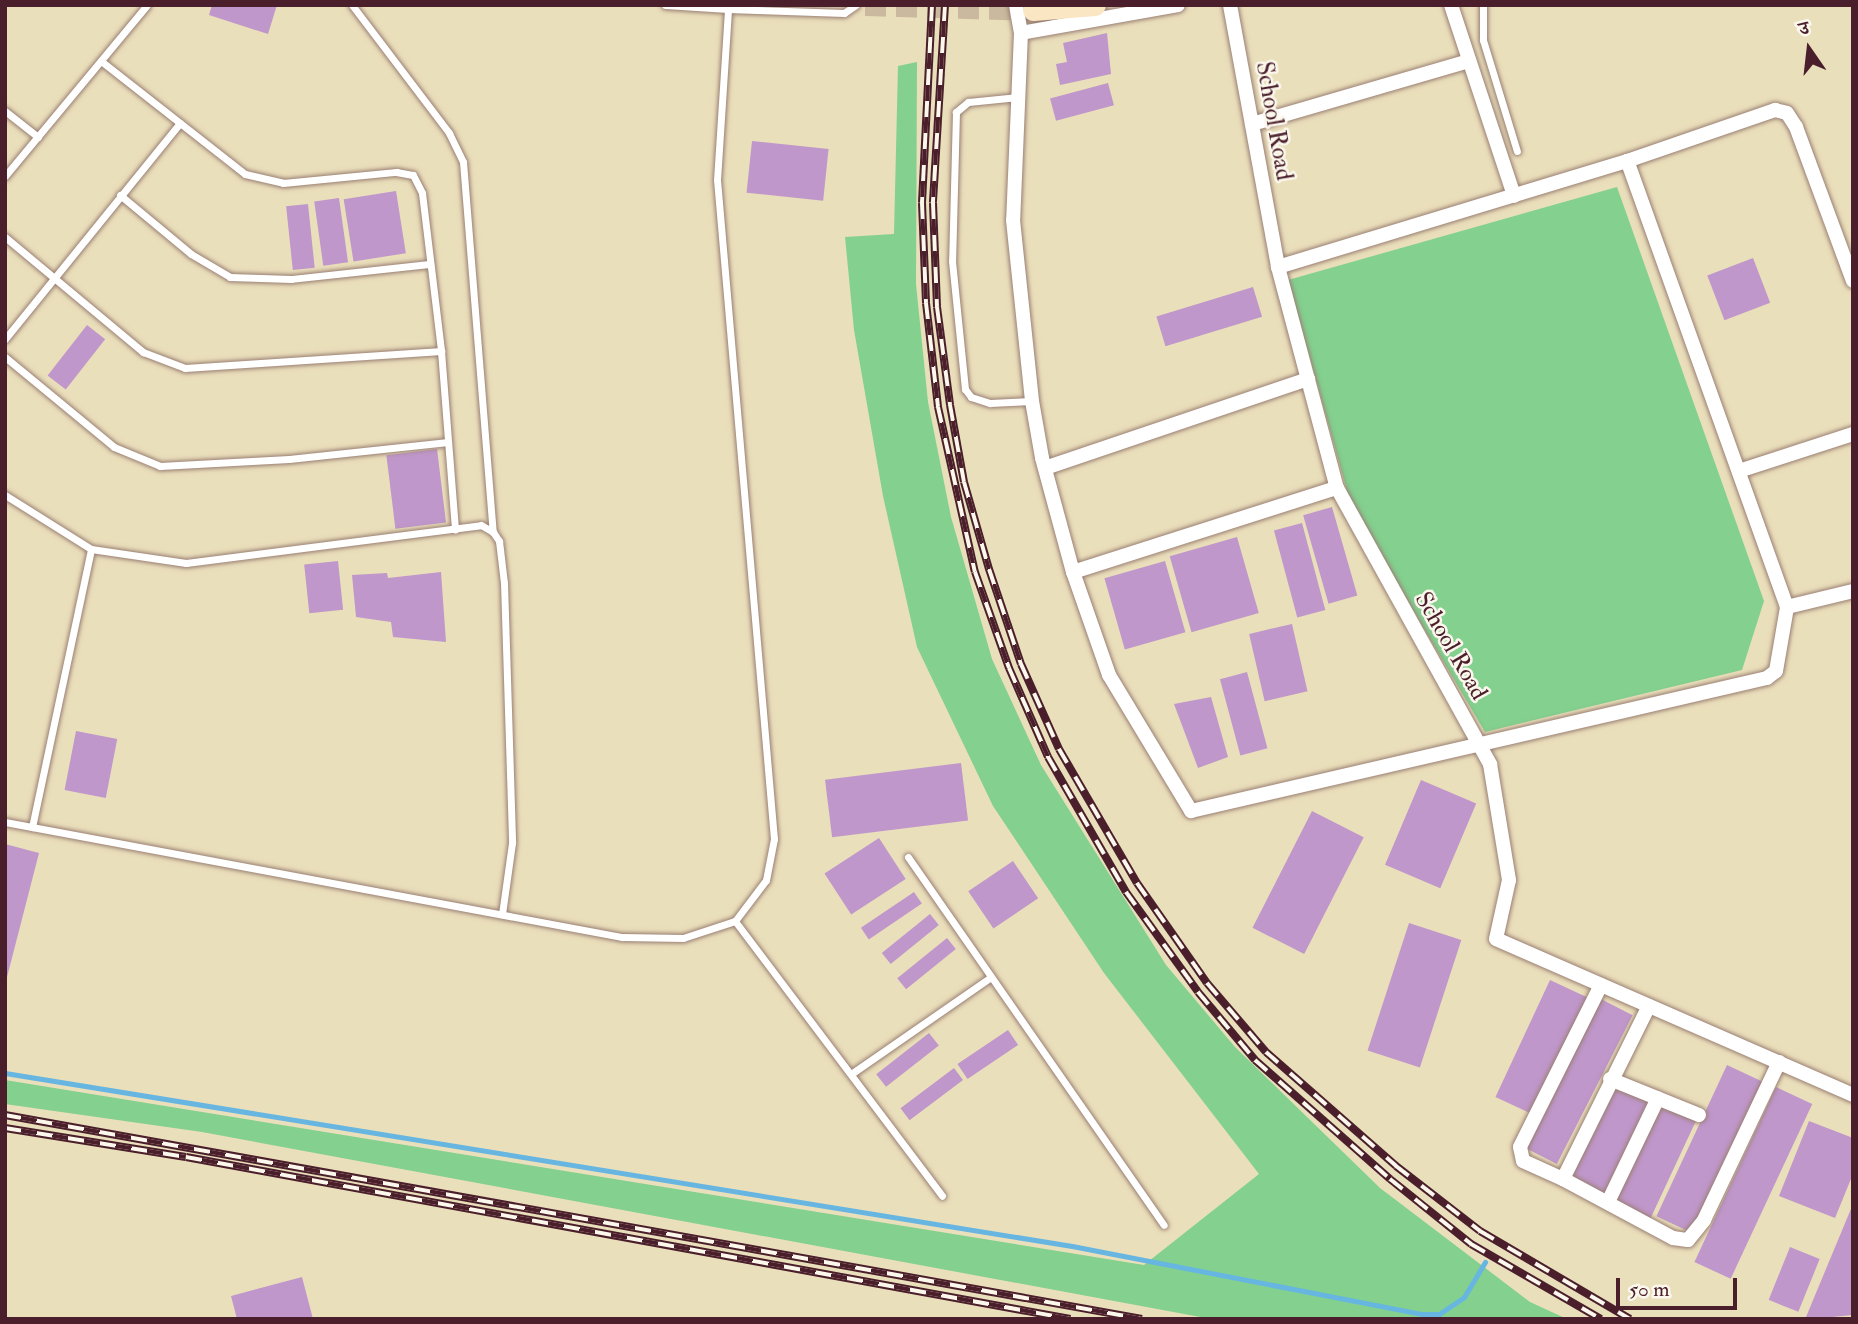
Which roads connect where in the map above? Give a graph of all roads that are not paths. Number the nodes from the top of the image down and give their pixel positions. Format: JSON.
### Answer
{"nodes":[{"id":1,"x":146,"y":5,"type":"edge"},
{"id":2,"x":352,"y":5,"type":"edge"},
{"id":3,"x":665,"y":5,"type":"edge"},
{"id":4,"x":856,"y":5,"type":"edge"},
{"id":5,"x":1095,"y":5,"type":"edge"},
{"id":6,"x":1178,"y":5,"type":"edge"},
{"id":7,"x":1230,"y":5,"type":"edge"},
{"id":8,"x":1451,"y":5,"type":"edge"},
{"id":9,"x":1483,"y":5,"type":"edge"},
{"id":10,"x":1024,"y":8,"type":"edge"},
{"id":11,"x":728,"y":9,"type":"junction"},
{"id":12,"x":1021,"y":33,"type":"junction"},
{"id":13,"x":100,"y":61,"type":"junction"},
{"id":14,"x":1469,"y":61,"type":"junction"},
{"id":15,"x":1018,"y":97,"type":"junction"},
{"id":16,"x":5,"y":111,"type":"edge"},
{"id":17,"x":180,"y":123,"type":"junction"},
{"id":18,"x":1252,"y":124,"type":"junction"},
{"id":19,"x":38,"y":136,"type":"junction"},
{"id":20,"x":1517,"y":150,"type":"dead end"},
{"id":21,"x":1628,"y":161,"type":"junction"},
{"id":22,"x":5,"y":176,"type":"edge"},
{"id":23,"x":120,"y":195,"type":"junction"},
{"id":24,"x":1514,"y":196,"type":"junction"},
{"id":25,"x":5,"y":236,"type":"edge"},
{"id":26,"x":430,"y":264,"type":"junction"},
{"id":27,"x":1278,"y":267,"type":"junction"},
{"id":28,"x":54,"y":277,"type":"junction"},
{"id":29,"x":1853,"y":281,"type":"edge"},
{"id":30,"x":5,"y":339,"type":"edge"},
{"id":31,"x":441,"y":351,"type":"junction"},
{"id":32,"x":5,"y":357,"type":"edge"},
{"id":33,"x":1308,"y":379,"type":"junction"},
{"id":34,"x":1032,"y":401,"type":"junction"},
{"id":35,"x":1853,"y":434,"type":"edge"},
{"id":36,"x":448,"y":442,"type":"junction"},
{"id":37,"x":1045,"y":467,"type":"junction"},
{"id":38,"x":1740,"y":471,"type":"junction"},
{"id":39,"x":1337,"y":488,"type":"junction"},
{"id":40,"x":5,"y":495,"type":"edge"},
{"id":41,"x":455,"y":529,"type":"junction"},
{"id":42,"x":493,"y":532,"type":"junction"},
{"id":43,"x":91,"y":549,"type":"junction"},
{"id":44,"x":1073,"y":572,"type":"junction"},
{"id":45,"x":1853,"y":591,"type":"edge"},
{"id":46,"x":1787,"y":607,"type":"junction"},
{"id":47,"x":1479,"y":741,"type":"junction"},
{"id":48,"x":5,"y":822,"type":"edge"},
{"id":49,"x":32,"y":827,"type":"junction"},
{"id":50,"x":908,"y":857,"type":"dead end"},
{"id":51,"x":502,"y":914,"type":"junction"},
{"id":52,"x":735,"y":921,"type":"junction"},
{"id":53,"x":991,"y":977,"type":"junction"},
{"id":54,"x":1601,"y":985,"type":"junction"},
{"id":55,"x":1649,"y":1006,"type":"junction"},
{"id":56,"x":1779,"y":1062,"type":"junction"},
{"id":57,"x":851,"y":1074,"type":"junction"},
{"id":58,"x":1610,"y":1079,"type":"junction"},
{"id":59,"x":1853,"y":1095,"type":"edge"},
{"id":60,"x":1658,"y":1098,"type":"junction"},
{"id":61,"x":1699,"y":1115,"type":"dead end"},
{"id":62,"x":1563,"y":1179,"type":"junction"},
{"id":63,"x":942,"y":1196,"type":"dead end"},
{"id":64,"x":1608,"y":1202,"type":"junction"},
{"id":65,"x":1164,"y":1225,"type":"dead end"}],
"edges":[{"from":1,"to":13,"type":"lane"},
{"from":2,"to":42,"type":"lane"},
{"from":3,"to":11,"type":"lane"},
{"from":4,"to":11,"type":"lane"},
{"from":5,"to":10,"type":"main road"},
{"from":6,"to":12,"type":"street"},
{"from":7,"to":18,"type":"street","name":"School Road"},
{"from":8,"to":14,"type":"street"},
{"from":9,"to":20,"type":"lane"},
{"from":10,"to":12,"type":"street"},
{"from":11,"to":52,"type":"lane"},
{"from":12,"to":15,"type":"street"},
{"from":13,"to":17,"type":"lane"},
{"from":13,"to":19,"type":"lane"},
{"from":14,"to":18,"type":"street"},
{"from":14,"to":24,"type":"street"},
{"from":15,"to":34,"type":"street"},
{"from":15,"to":34,"type":"lane"},
{"from":16,"to":19,"type":"lane"},
{"from":17,"to":23,"type":"lane"},
{"from":17,"to":26,"type":"lane"},
{"from":18,"to":27,"type":"street","name":"School Road"},
{"from":19,"to":22,"type":"lane"},
{"from":21,"to":24,"type":"street"},
{"from":21,"to":29,"type":"street"},
{"from":21,"to":38,"type":"street"},
{"from":23,"to":26,"type":"lane"},
{"from":23,"to":28,"type":"lane"},
{"from":24,"to":27,"type":"street"},
{"from":25,"to":28,"type":"lane"},
{"from":26,"to":31,"type":"lane"},
{"from":27,"to":33,"type":"street","name":"School Road"},
{"from":28,"to":30,"type":"lane"},
{"from":28,"to":31,"type":"lane"},
{"from":31,"to":36,"type":"lane"},
{"from":32,"to":36,"type":"lane"},
{"from":33,"to":37,"type":"street"},
{"from":33,"to":39,"type":"street","name":"School Road"},
{"from":34,"to":37,"type":"street"},
{"from":35,"to":38,"type":"street"},
{"from":36,"to":41,"type":"lane"},
{"from":37,"to":44,"type":"street"},
{"from":38,"to":46,"type":"street"},
{"from":39,"to":44,"type":"street"},
{"from":39,"to":47,"type":"street","name":"School Road"},
{"from":40,"to":43,"type":"lane"},
{"from":41,"to":42,"type":"lane"},
{"from":41,"to":43,"type":"lane"},
{"from":42,"to":51,"type":"lane"},
{"from":43,"to":49,"type":"lane"},
{"from":44,"to":47,"type":"street"},
{"from":45,"to":46,"type":"street"},
{"from":46,"to":47,"type":"street"},
{"from":47,"to":54,"type":"street","name":"School Road"},
{"from":48,"to":49,"type":"lane"},
{"from":49,"to":51,"type":"lane"},
{"from":50,"to":53,"type":"lane"},
{"from":51,"to":52,"type":"lane"},
{"from":52,"to":57,"type":"lane"},
{"from":53,"to":57,"type":"lane"},
{"from":53,"to":65,"type":"lane"},
{"from":54,"to":55,"type":"street","name":"School Road"},
{"from":54,"to":62,"type":"street"},
{"from":55,"to":56,"type":"street","name":"School Road"},
{"from":55,"to":58,"type":"street"},
{"from":56,"to":59,"type":"street","name":"School Road"},
{"from":56,"to":64,"type":"street"},
{"from":57,"to":63,"type":"lane"},
{"from":58,"to":60,"type":"street"},
{"from":58,"to":62,"type":"street"},
{"from":60,"to":61,"type":"street"},
{"from":60,"to":64,"type":"street"},
{"from":62,"to":64,"type":"street"}]}
